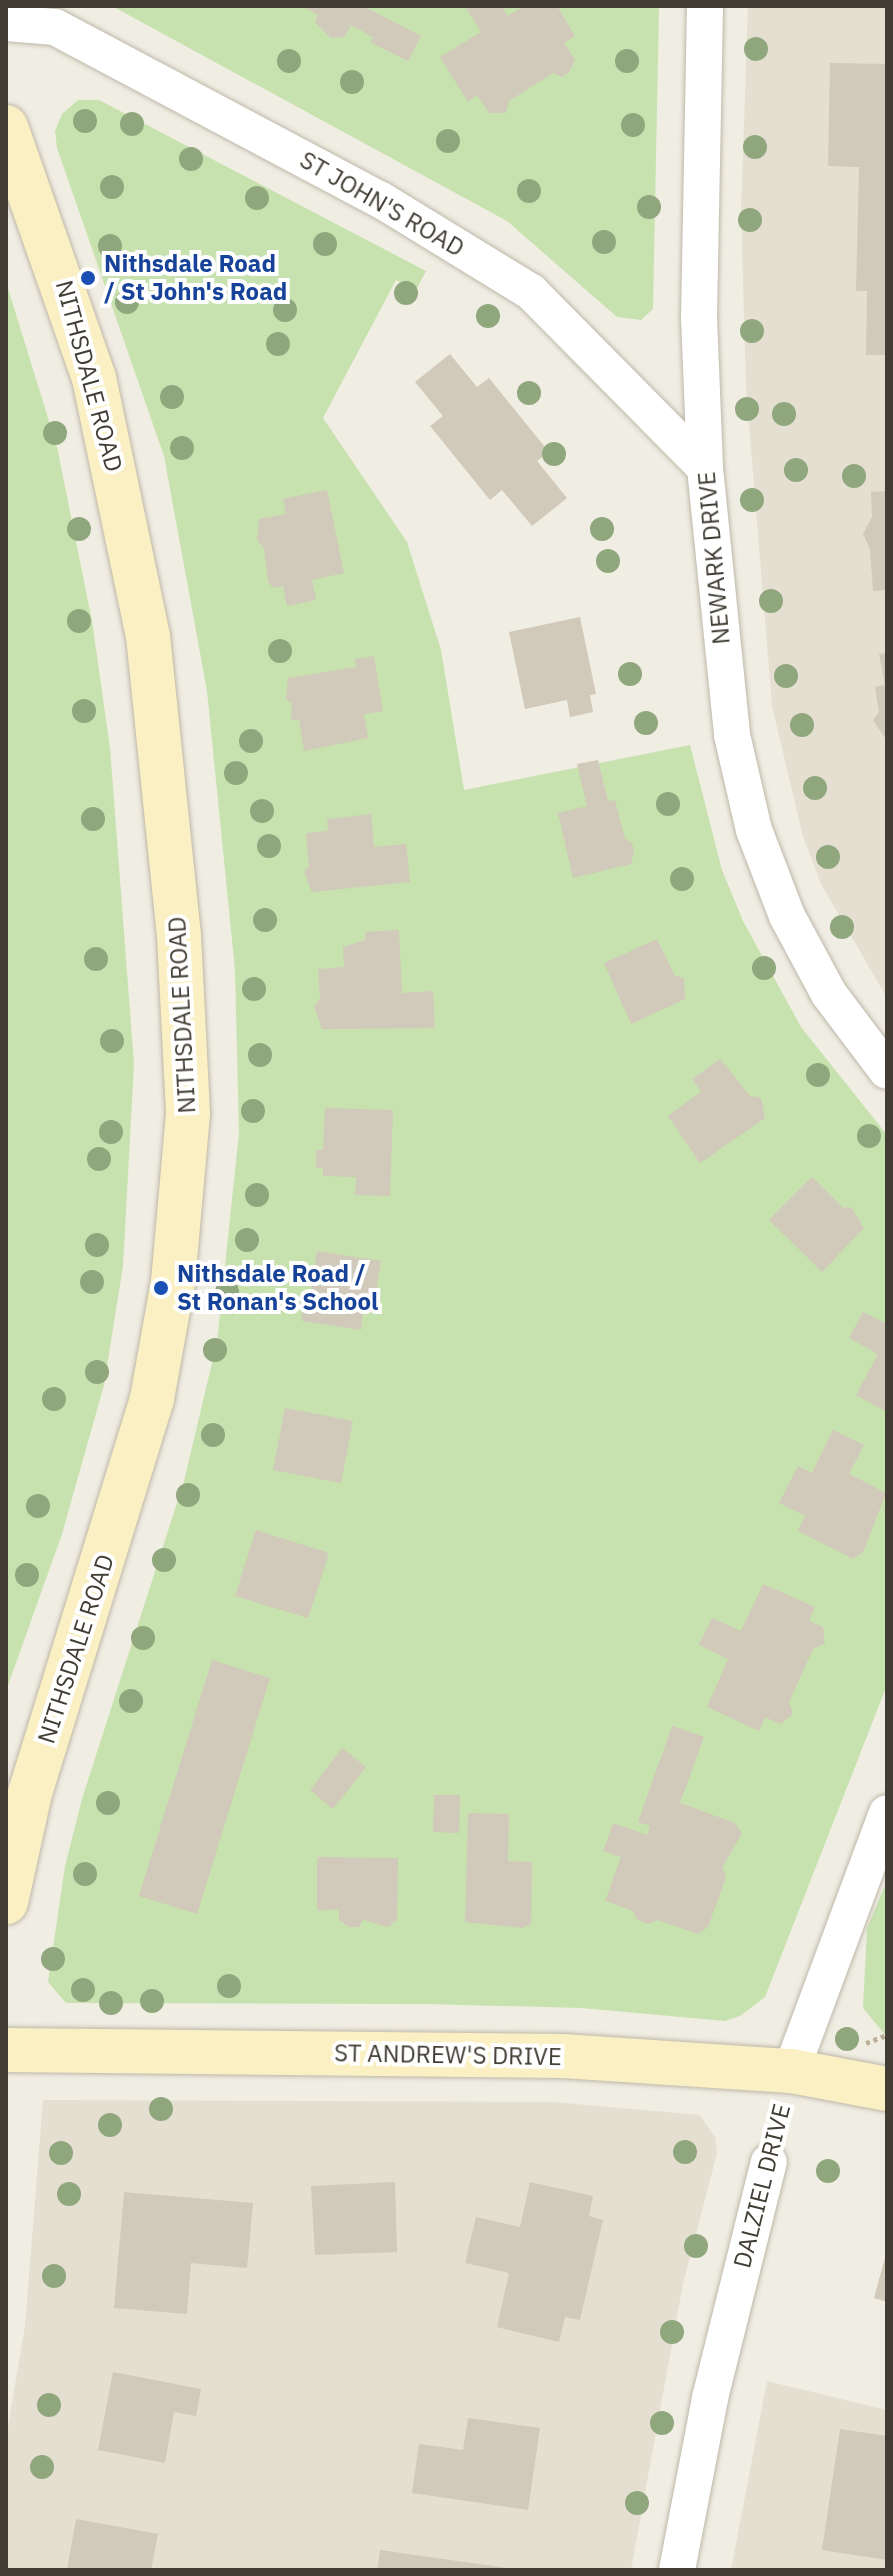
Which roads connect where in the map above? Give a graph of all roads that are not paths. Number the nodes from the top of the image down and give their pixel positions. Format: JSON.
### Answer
{"nodes":[{"id":1,"x":705,"y":6,"type":"edge"},
{"id":2,"x":6,"y":23,"type":"edge"},
{"id":3,"x":6,"y":127,"type":"edge"},
{"id":4,"x":705,"y":468,"type":"junction"},
{"id":5,"x":887,"y":1071,"type":"edge"},
{"id":6,"x":887,"y":1813,"type":"edge"},
{"id":7,"x":6,"y":1902,"type":"edge"},
{"id":8,"x":6,"y":2050,"type":"edge"},
{"id":9,"x":791,"y":2071,"type":"junction"},
{"id":10,"x":887,"y":2089,"type":"edge"},
{"id":11,"x":769,"y":2162,"type":"dead end"},
{"id":12,"x":677,"y":2570,"type":"edge"}],
"edges":[{"from":1,"to":4,"type":"street","name":"NEWARK DRIVE"},
{"from":2,"to":4,"type":"street","name":"ST JOHN'S ROAD"},
{"from":3,"to":7,"type":"street","name":"NITHSDALE ROAD"},
{"from":4,"to":5,"type":"street","name":"NEWARK DRIVE"},
{"from":6,"to":9,"type":"street","name":"DALZIEL DRIVE"},
{"from":8,"to":9,"type":"street","name":"ST ANDREW'S DRIVE"},
{"from":9,"to":10,"type":"street","name":"ST ANDREW'S DRIVE"},
{"from":11,"to":12,"type":"street","name":"DALZIEL DRIVE"}]}
